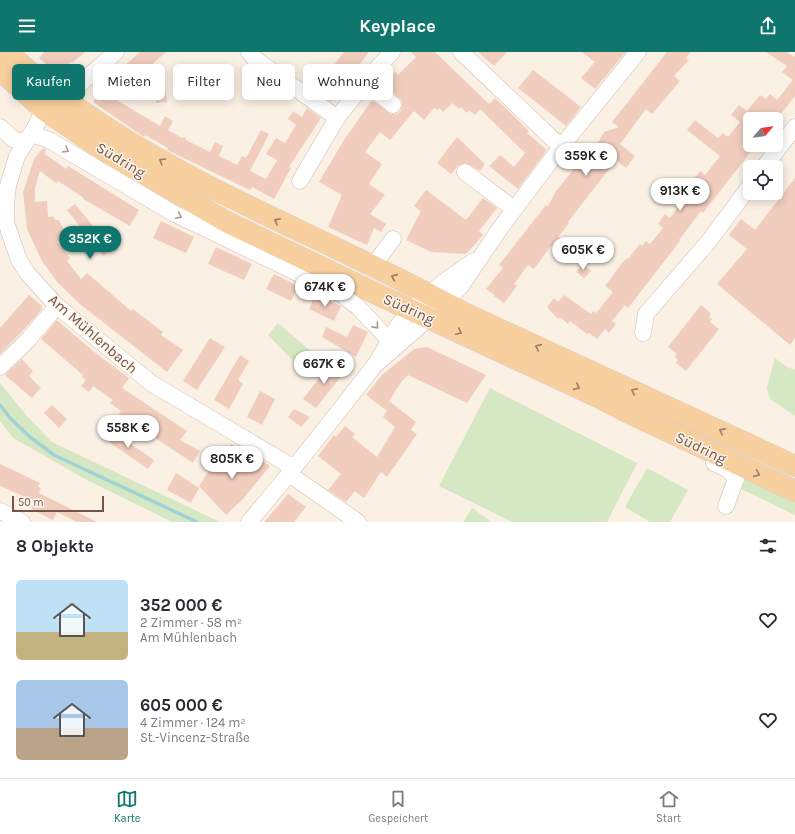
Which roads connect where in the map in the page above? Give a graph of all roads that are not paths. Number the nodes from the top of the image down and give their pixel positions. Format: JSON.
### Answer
{"nodes":[{"id":1,"x":8,"y":52,"type":"edge"},
{"id":2,"x":116,"y":52,"type":"edge"},
{"id":3,"x":248,"y":52,"type":"edge"},
{"id":4,"x":392,"y":52,"type":"edge"},
{"id":5,"x":463,"y":52,"type":"edge"},
{"id":6,"x":638,"y":52,"type":"edge"},
{"id":7,"x":23,"y":64,"type":"edge"},
{"id":8,"x":381,"y":64,"type":"edge"},
{"id":9,"x":0,"y":70,"type":"edge"},
{"id":10,"x":85,"y":79,"type":"edge"},
{"id":11,"x":67,"y":100,"type":"edge"},
{"id":12,"x":351,"y":100,"type":"edge"},
{"id":13,"x":387,"y":100,"type":"edge"},
{"id":14,"x":393,"y":105,"type":"dead end"},
{"id":15,"x":43,"y":109,"type":"junction"},
{"id":16,"x":337,"y":118,"type":"junction"},
{"id":17,"x":0,"y":127,"type":"edge"},
{"id":18,"x":795,"y":127,"type":"edge"},
{"id":19,"x":28,"y":139,"type":"junction"},
{"id":20,"x":561,"y":147,"type":"junction"},
{"id":21,"x":769,"y":160,"type":"edge"},
{"id":22,"x":465,"y":172,"type":"dead end"},
{"id":23,"x":300,"y":181,"type":"dead end"},
{"id":24,"x":743,"y":195,"type":"edge"},
{"id":25,"x":514,"y":209,"type":"junction"},
{"id":26,"x":393,"y":239,"type":"dead end"},
{"id":27,"x":372,"y":267,"type":"junction"},
{"id":28,"x":438,"y":298,"type":"junction"},
{"id":29,"x":57,"y":306,"type":"junction"},
{"id":30,"x":420,"y":314,"type":"junction"},
{"id":31,"x":643,"y":333,"type":"dead end"},
{"id":32,"x":389,"y":340,"type":"junction"},
{"id":33,"x":376,"y":364,"type":"junction"},
{"id":34,"x":0,"y":367,"type":"edge"},
{"id":35,"x":627,"y":412,"type":"junction"},
{"id":36,"x":795,"y":466,"type":"edge"},
{"id":37,"x":292,"y":471,"type":"junction"},
{"id":38,"x":795,"y":492,"type":"edge"},
{"id":39,"x":726,"y":506,"type":"dead end"},
{"id":40,"x":0,"y":511,"type":"edge"},
{"id":41,"x":22,"y":522,"type":"edge"},
{"id":42,"x":249,"y":522,"type":"edge"},
{"id":43,"x":358,"y":522,"type":"edge"}],
"edges":[{"from":1,"to":7,"type":"main road","name":"Südring"},
{"from":2,"to":10,"type":"street"},
{"from":3,"to":16,"type":"street"},
{"from":4,"to":8,"type":"street"},
{"from":5,"to":20,"type":"street"},
{"from":6,"to":20,"type":"street"},
{"from":9,"to":15,"type":"main road","name":"Südring"},
{"from":27,"to":11,"type":"main road","name":"Südring","one_way":true},
{"from":12,"to":16,"type":"street"},
{"from":13,"to":14,"type":"street"},
{"from":15,"to":19,"type":"street","name":"Am Mühlenbach"},
{"from":15,"to":30,"type":"main road","name":"Südring"},
{"from":16,"to":23,"type":"street"},
{"from":17,"to":19,"type":"street","name":"Südring"},
{"from":18,"to":21,"type":"street"},
{"from":19,"to":29,"type":"street","name":"Am Mühlenbach"},
{"from":19,"to":32,"type":"street","name":"Südring","one_way":true},
{"from":20,"to":25,"type":"street"},
{"from":22,"to":25,"type":"street"},
{"from":24,"to":31,"type":"street"},
{"from":25,"to":28,"type":"street"},
{"from":26,"to":27,"type":"street"},
{"from":28,"to":27,"type":"main road","name":"Südring","one_way":true},
{"from":28,"to":30,"type":"street"},
{"from":36,"to":28,"type":"main road","name":"Südring","one_way":true},
{"from":29,"to":34,"type":"street"},
{"from":29,"to":37,"type":"street","name":"Am Mühlenbach"},
{"from":30,"to":32,"type":"street"},
{"from":30,"to":33,"type":"street"},
{"from":30,"to":35,"type":"main road","name":"Südring","one_way":true},
{"from":32,"to":33,"type":"street"},
{"from":33,"to":37,"type":"street"},
{"from":35,"to":38,"type":"main road","name":"Südring","one_way":true},
{"from":35,"to":39,"type":"street"},
{"from":37,"to":42,"type":"street"},
{"from":37,"to":43,"type":"street","name":"Am Mühlenbach"},
{"from":40,"to":41,"type":"street"}]}
